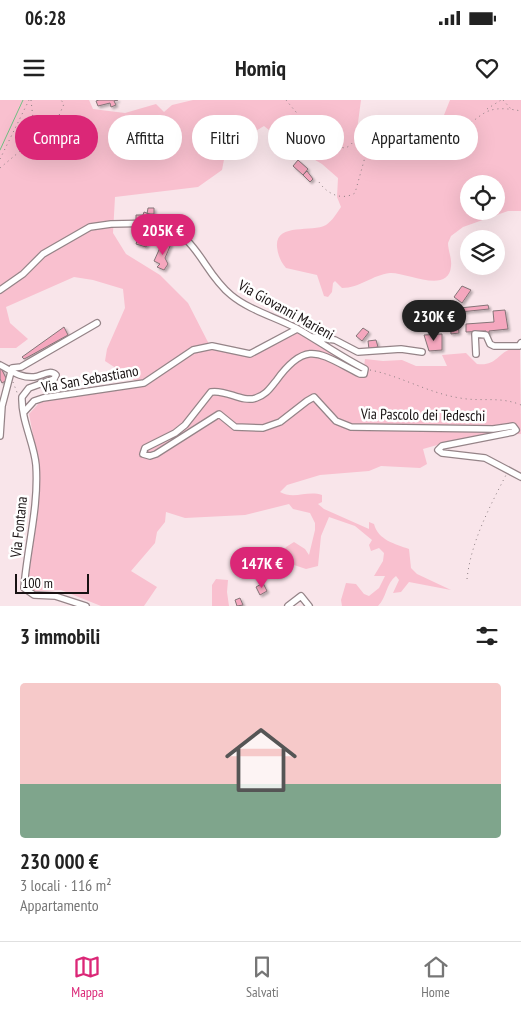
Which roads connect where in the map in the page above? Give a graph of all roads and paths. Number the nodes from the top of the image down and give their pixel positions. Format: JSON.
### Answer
{"nodes":[{"id":1,"x":30,"y":100,"type":"edge"},
{"id":2,"x":61,"y":100,"type":"edge"},
{"id":3,"x":286,"y":100,"type":"edge"},
{"id":4,"x":502,"y":100,"type":"edge"},
{"id":5,"x":511,"y":109,"type":"junction"},
{"id":6,"x":485,"y":111,"type":"junction"},
{"id":7,"x":521,"y":111,"type":"edge"},
{"id":8,"x":32,"y":115,"type":"edge"},
{"id":9,"x":59,"y":115,"type":"edge"},
{"id":10,"x":478,"y":115,"type":"edge"},
{"id":11,"x":354,"y":143,"type":"edge"},
{"id":12,"x":15,"y":156,"type":"edge"},
{"id":13,"x":0,"y":159,"type":"edge"},
{"id":14,"x":364,"y":160,"type":"edge"},
{"id":15,"x":0,"y":168,"type":"edge"},
{"id":16,"x":319,"y":182,"type":"dead end"},
{"id":17,"x":0,"y":290,"type":"edge"},
{"id":18,"x":97,"y":323,"type":"dead end"},
{"id":19,"x":297,"y":329,"type":"junction"},
{"id":20,"x":308,"y":336,"type":"junction"},
{"id":21,"x":521,"y":343,"type":"edge"},
{"id":22,"x":422,"y":352,"type":"dead end"},
{"id":23,"x":476,"y":354,"type":"dead end"},
{"id":24,"x":0,"y":366,"type":"edge"},
{"id":25,"x":365,"y":370,"type":"junction"},
{"id":26,"x":10,"y":372,"type":"junction"},
{"id":27,"x":18,"y":395,"type":"dead end"},
{"id":28,"x":22,"y":404,"type":"joint"},
{"id":29,"x":521,"y":405,"type":"edge"},
{"id":30,"x":24,"y":412,"type":"junction"},
{"id":31,"x":0,"y":436,"type":"edge"},
{"id":32,"x":509,"y":470,"type":"junction"},
{"id":33,"x":521,"y":477,"type":"edge"},
{"id":34,"x":467,"y":579,"type":"dead end"},
{"id":35,"x":86,"y":606,"type":"edge"},
{"id":36,"x":288,"y":606,"type":"edge"},
{"id":37,"x":309,"y":606,"type":"edge"}],
"edges":[{"from":1,"to":8,"type":"path"},
{"from":1,"to":13,"type":"path"},
{"from":2,"to":9,"type":"path"},
{"from":3,"to":11,"type":"path"},
{"from":4,"to":5,"type":"path"},
{"from":4,"to":6,"type":"path"},
{"from":5,"to":6,"type":"path"},
{"from":5,"to":7,"type":"path"},
{"from":6,"to":10,"type":"path"},
{"from":12,"to":15,"type":"path"},
{"from":14,"to":16,"type":"path"},
{"from":17,"to":19,"type":"street","name":"Via Giovanni Marieni"},
{"from":18,"to":26,"type":"street"},
{"from":19,"to":20,"type":"street","name":"Via Giovanni Marieni"},
{"from":19,"to":30,"type":"street","name":"Via San Sebastiano"},
{"from":20,"to":22,"type":"street"},
{"from":20,"to":25,"type":"street","name":"Via Giovanni Marieni"},
{"from":21,"to":23,"type":"street"},
{"from":24,"to":26,"type":"street","name":"Via San Sebastiano"},
{"from":25,"to":29,"type":"path"},
{"from":25,"to":32,"type":"street","name":"Via Pascolo dei Tedeschi"},
{"from":26,"to":27,"type":"path"},
{"from":26,"to":28,"type":"street","name":"Via San Sebastiano"},
{"from":26,"to":31,"type":"street"},
{"from":28,"to":30,"type":"street","name":"Via Fontana"},
{"from":30,"to":35,"type":"street","name":"Via Fontana"},
{"from":32,"to":33,"type":"street","name":"Via Pascolo dei Tedeschi"},
{"from":32,"to":34,"type":"path"},
{"from":36,"to":37,"type":"street"}]}
